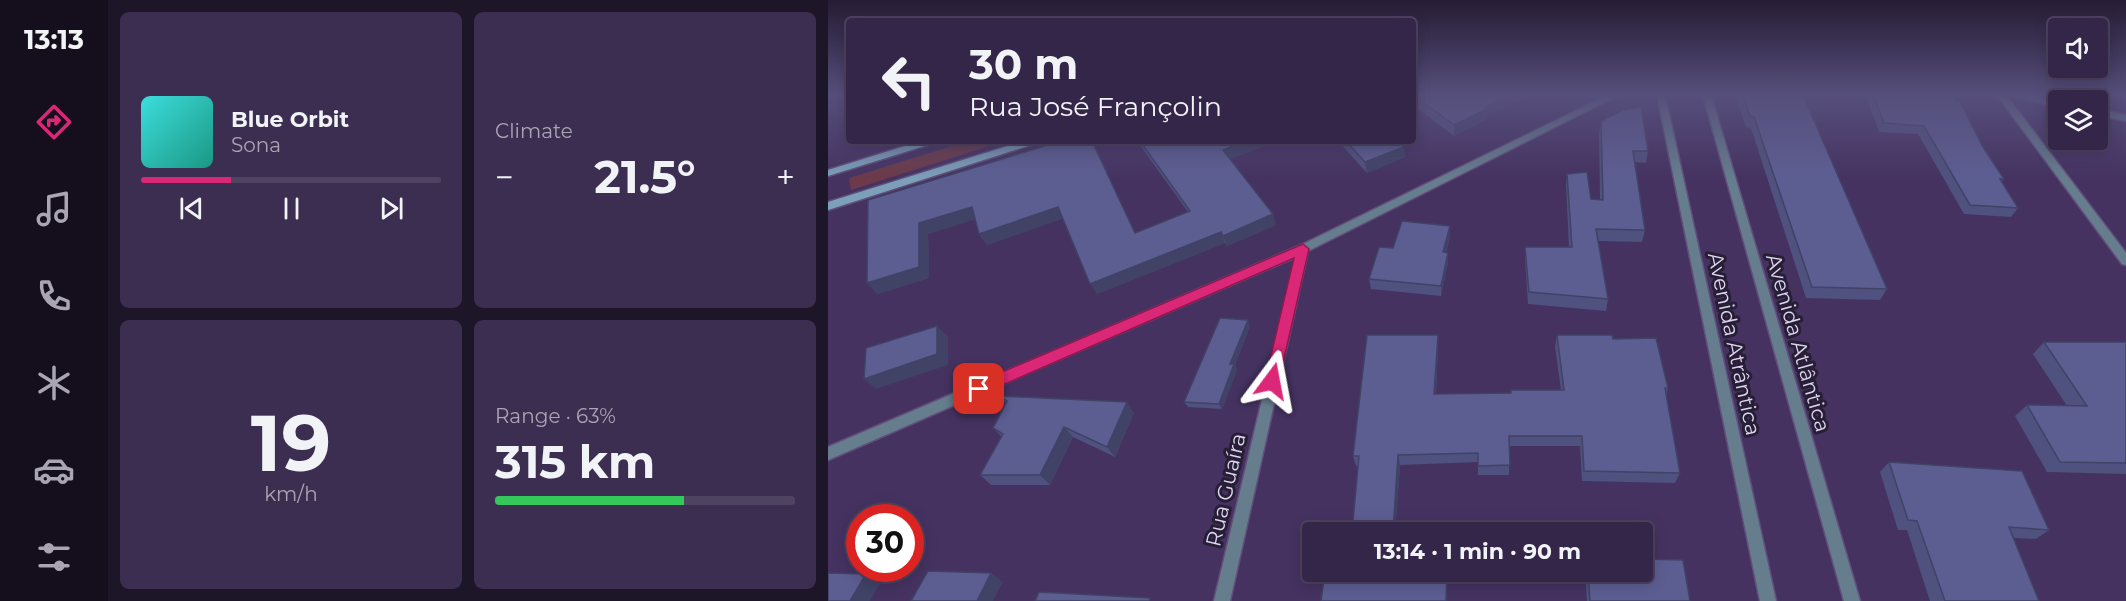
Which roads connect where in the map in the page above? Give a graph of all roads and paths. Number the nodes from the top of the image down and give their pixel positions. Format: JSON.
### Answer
{"nodes":[{"id":1,"x":1558,"y":123,"type":"edge"},
{"id":2,"x":1667,"y":123,"type":"edge"},
{"id":3,"x":1715,"y":123,"type":"edge"},
{"id":4,"x":2022,"y":123,"type":"edge"},
{"id":5,"x":921,"y":144,"type":"edge"},
{"id":6,"x":1024,"y":144,"type":"edge"},
{"id":7,"x":828,"y":172,"type":"edge"},
{"id":8,"x":828,"y":206,"type":"edge"},
{"id":9,"x":1303,"y":249,"type":"junction"},
{"id":10,"x":2126,"y":261,"type":"edge"},
{"id":11,"x":828,"y":454,"type":"edge"},
{"id":12,"x":1222,"y":601,"type":"edge"},
{"id":13,"x":1768,"y":601,"type":"edge"},
{"id":14,"x":1852,"y":601,"type":"edge"}],
"edges":[{"from":1,"to":9,"type":"street"},
{"from":2,"to":13,"type":"street","name":"Avenida Atrântica"},
{"from":3,"to":14,"type":"street","name":"Avenida Atlântica"},
{"from":4,"to":10,"type":"street"},
{"from":5,"to":7,"type":"street"},
{"from":6,"to":8,"type":"street"},
{"from":9,"to":11,"type":"street"},
{"from":9,"to":12,"type":"street","name":"Rua Guaíra"}]}
